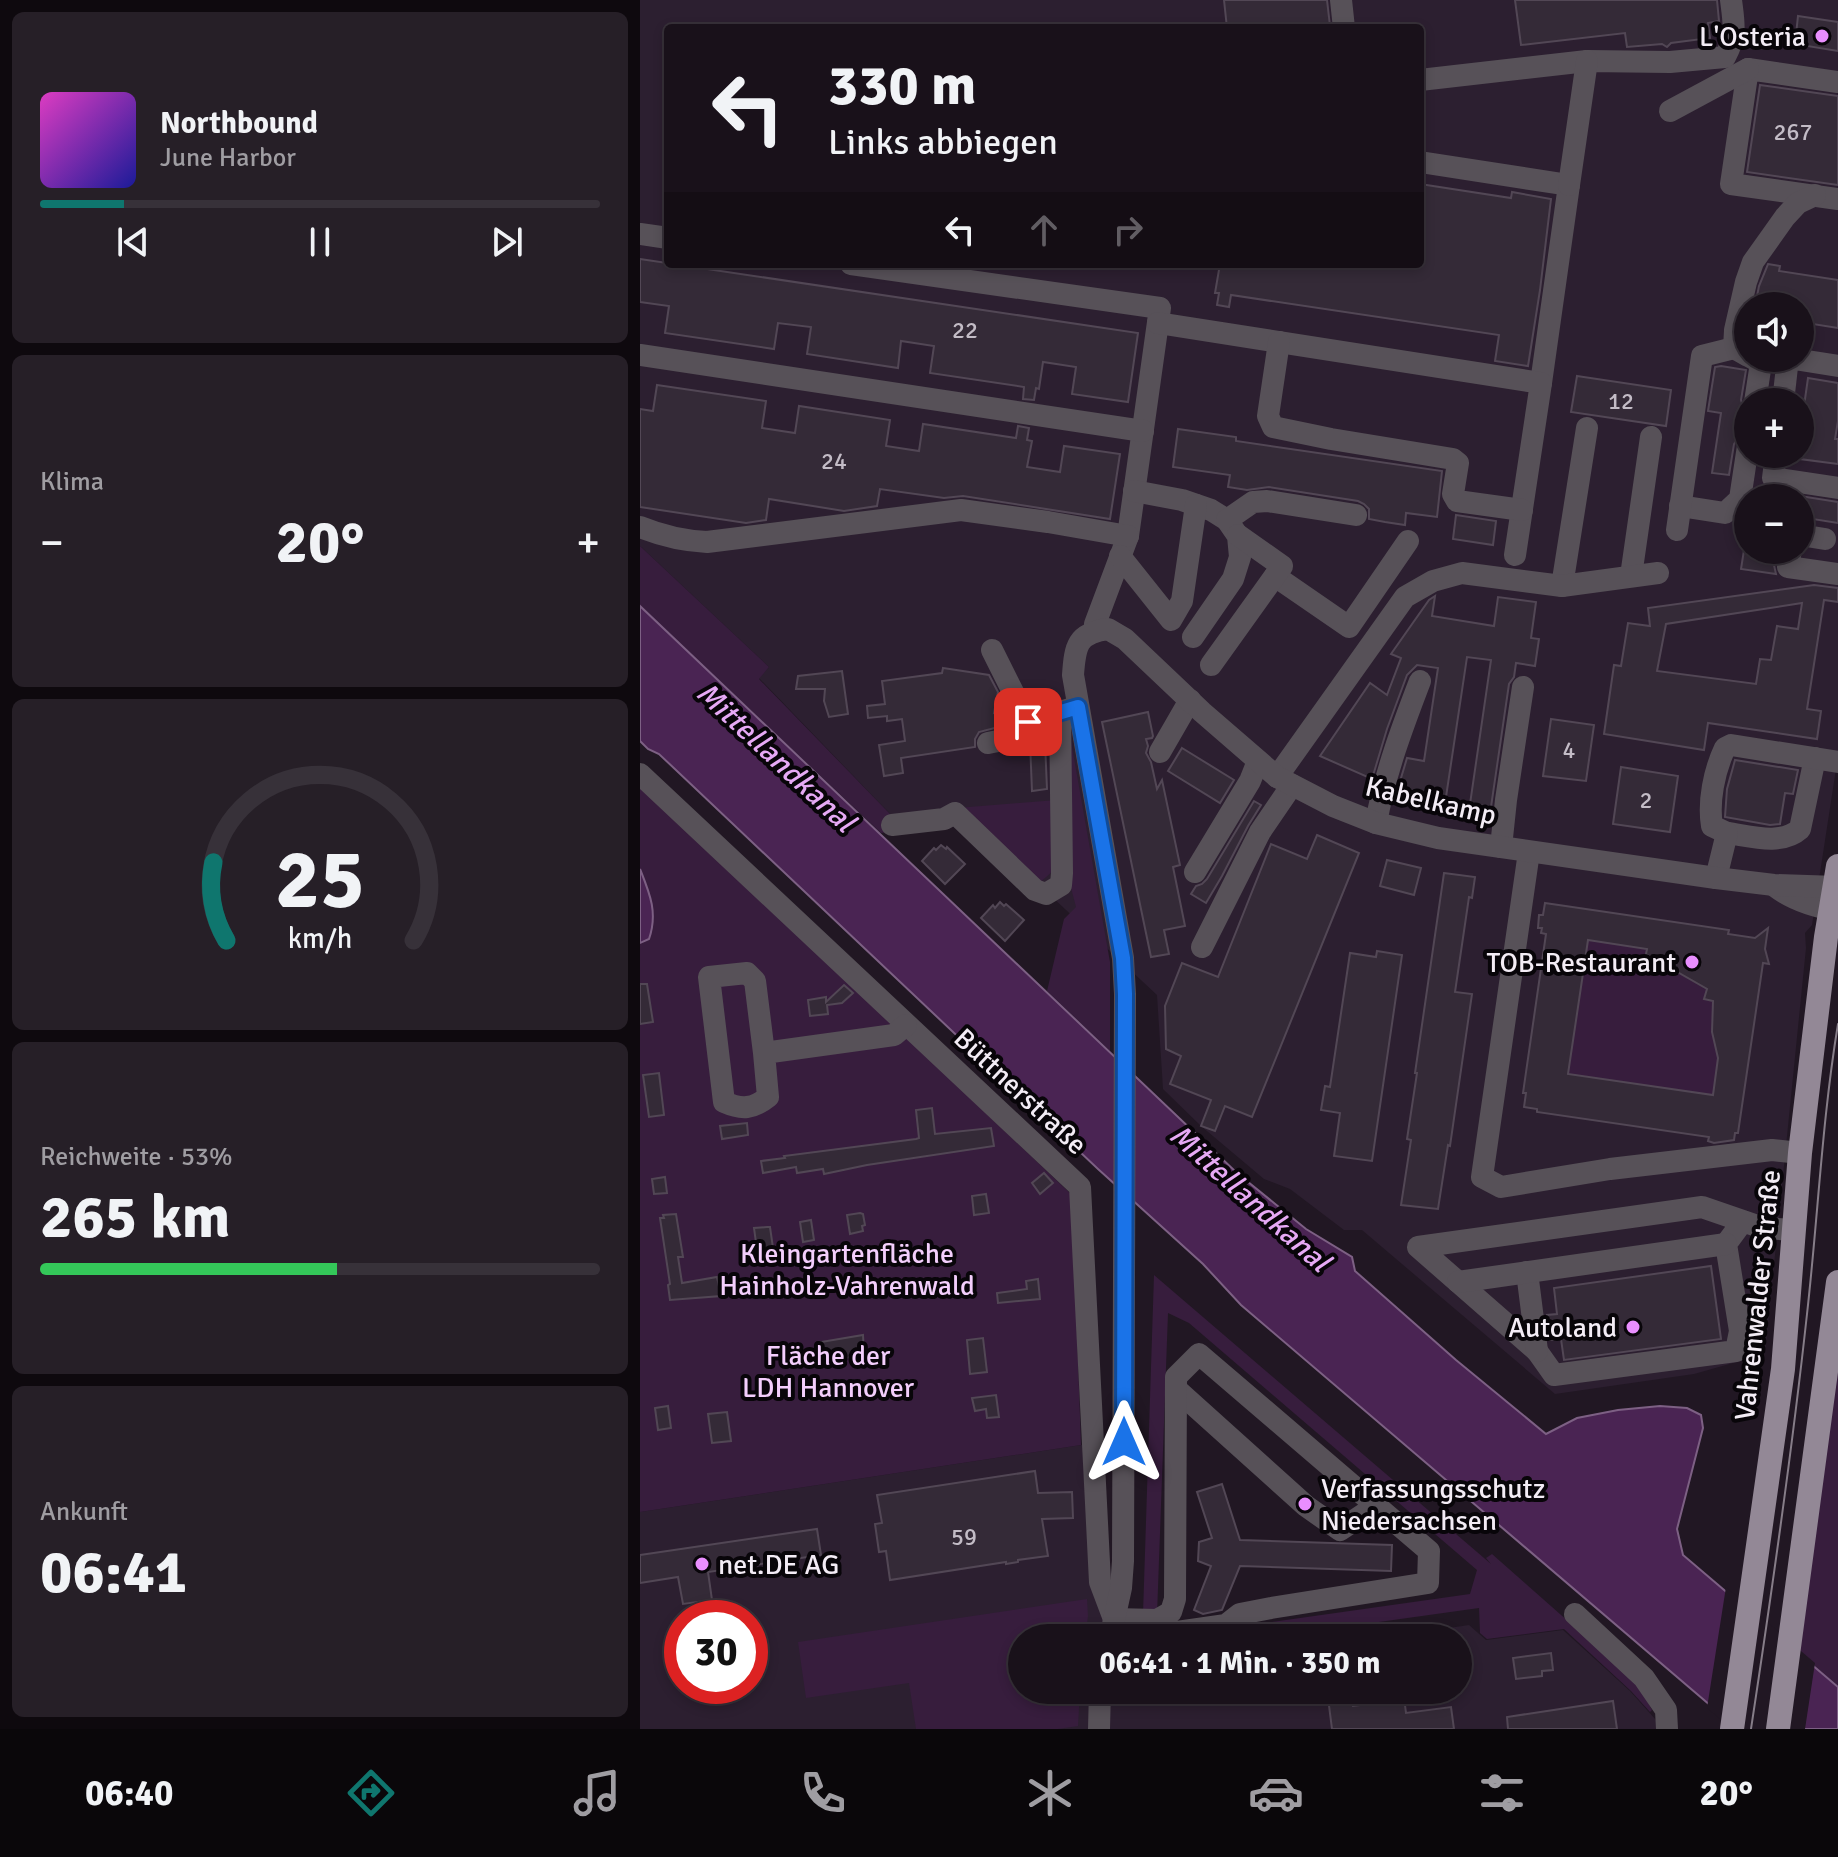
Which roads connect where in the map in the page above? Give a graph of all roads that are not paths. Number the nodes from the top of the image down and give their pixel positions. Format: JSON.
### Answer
{"nodes":[{"id":1,"x":1341,"y":0,"type":"edge"},
{"id":2,"x":1731,"y":0,"type":"edge"},
{"id":3,"x":1344,"y":24,"type":"edge"},
{"id":4,"x":1587,"y":61,"type":"junction"},
{"id":5,"x":1748,"y":69,"type":"junction"},
{"id":6,"x":1424,"y":80,"type":"edge"},
{"id":7,"x":1838,"y":82,"type":"edge"},
{"id":8,"x":1670,"y":111,"type":"dead end"},
{"id":9,"x":1424,"y":163,"type":"edge"},
{"id":10,"x":1569,"y":185,"type":"junction"},
{"id":11,"x":1815,"y":195,"type":"junction"},
{"id":12,"x":1838,"y":199,"type":"edge"},
{"id":13,"x":640,"y":234,"type":"edge"},
{"id":14,"x":664,"y":237,"type":"edge"},
{"id":15,"x":879,"y":268,"type":"edge"},
{"id":16,"x":1744,"y":292,"type":"edge"},
{"id":17,"x":1158,"y":323,"type":"junction"},
{"id":18,"x":1279,"y":342,"type":"junction"},
{"id":19,"x":640,"y":355,"type":"edge"},
{"id":20,"x":1734,"y":355,"type":"edge"},
{"id":21,"x":1838,"y":366,"type":"edge"},
{"id":22,"x":1541,"y":383,"type":"junction"},
{"id":23,"x":1785,"y":388,"type":"edge"},
{"id":24,"x":1587,"y":428,"type":"dead end"},
{"id":25,"x":1143,"y":431,"type":"junction"},
{"id":26,"x":1651,"y":437,"type":"dead end"},
{"id":27,"x":1745,"y":468,"type":"edge"},
{"id":28,"x":1814,"y":488,"type":"edge"},
{"id":29,"x":1838,"y":488,"type":"edge"},
{"id":30,"x":1134,"y":491,"type":"junction"},
{"id":31,"x":1196,"y":505,"type":"junction"},
{"id":32,"x":1680,"y":506,"type":"junction"},
{"id":33,"x":1522,"y":510,"type":"junction"},
{"id":34,"x":1356,"y":515,"type":"dead end"},
{"id":35,"x":640,"y":527,"type":"edge"},
{"id":36,"x":1232,"y":528,"type":"junction"},
{"id":37,"x":1677,"y":530,"type":"dead end"},
{"id":38,"x":1814,"y":537,"type":"edge"},
{"id":39,"x":1825,"y":539,"type":"dead end"},
{"id":40,"x":1408,"y":541,"type":"dead end"},
{"id":41,"x":1124,"y":546,"type":"junction"},
{"id":42,"x":1515,"y":555,"type":"dead end"},
{"id":43,"x":1789,"y":564,"type":"edge"},
{"id":44,"x":1658,"y":573,"type":"dead end"},
{"id":45,"x":1838,"y":574,"type":"edge"},
{"id":46,"x":1275,"y":576,"type":"junction"},
{"id":47,"x":1631,"y":576,"type":"junction"},
{"id":48,"x":1562,"y":586,"type":"junction"},
{"id":49,"x":1096,"y":630,"type":"junction"},
{"id":50,"x":1193,"y":637,"type":"dead end"},
{"id":51,"x":992,"y":650,"type":"dead end"},
{"id":52,"x":1211,"y":665,"type":"dead end"},
{"id":53,"x":1420,"y":681,"type":"dead end"},
{"id":54,"x":1523,"y":687,"type":"dead end"},
{"id":55,"x":1190,"y":700,"type":"junction"},
{"id":56,"x":1069,"y":710,"type":"junction"},
{"id":57,"x":1028,"y":722,"type":"junction"},
{"id":58,"x":988,"y":743,"type":"dead end"},
{"id":59,"x":1160,"y":752,"type":"dead end"},
{"id":60,"x":1815,"y":758,"type":"junction"},
{"id":61,"x":1258,"y":761,"type":"junction"},
{"id":62,"x":1838,"y":762,"type":"edge"},
{"id":63,"x":640,"y":774,"type":"edge"},
{"id":64,"x":1285,"y":781,"type":"junction"},
{"id":65,"x":1376,"y":823,"type":"junction"},
{"id":66,"x":892,"y":825,"type":"dead end"},
{"id":67,"x":1727,"y":833,"type":"junction"},
{"id":68,"x":1501,"y":847,"type":"junction"},
{"id":69,"x":1529,"y":852,"type":"junction"},
{"id":70,"x":1195,"y":872,"type":"dead end"},
{"id":71,"x":1716,"y":878,"type":"junction"},
{"id":72,"x":1836,"y":892,"type":"edge"},
{"id":73,"x":1202,"y":947,"type":"dead end"},
{"id":74,"x":906,"y":1025,"type":"junction"},
{"id":75,"x":764,"y":1053,"type":"junction"},
{"id":76,"x":1800,"y":1153,"type":"junction"},
{"id":77,"x":1743,"y":1221,"type":"junction"},
{"id":78,"x":1794,"y":1230,"type":"junction"},
{"id":79,"x":1726,"y":1244,"type":"junction"},
{"id":80,"x":1527,"y":1272,"type":"junction"},
{"id":81,"x":1458,"y":1282,"type":"junction"},
{"id":82,"x":1838,"y":1282,"type":"edge"},
{"id":83,"x":1537,"y":1351,"type":"junction"},
{"id":84,"x":1176,"y":1389,"type":"junction"},
{"id":85,"x":1376,"y":1506,"type":"junction"},
{"id":86,"x":1575,"y":1614,"type":"dead end"},
{"id":87,"x":1109,"y":1624,"type":"edge"},
{"id":88,"x":1113,"y":1624,"type":"edge"},
{"id":89,"x":1140,"y":1624,"type":"edge"},
{"id":90,"x":1227,"y":1624,"type":"edge"},
{"id":91,"x":1100,"y":1704,"type":"edge"},
{"id":92,"x":1099,"y":1729,"type":"edge"},
{"id":93,"x":1667,"y":1729,"type":"edge"},
{"id":94,"x":1732,"y":1729,"type":"edge"},
{"id":95,"x":1778,"y":1729,"type":"edge"}],
"edges":[{"from":1,"to":3,"type":"street"},
{"from":2,"to":4,"type":"street"},
{"from":4,"to":6,"type":"street"},
{"from":4,"to":10,"type":"street"},
{"from":5,"to":7,"type":"street"},
{"from":5,"to":8,"type":"street"},
{"from":5,"to":11,"type":"street"},
{"from":9,"to":10,"type":"street"},
{"from":10,"to":22,"type":"street"},
{"from":11,"to":12,"type":"street"},
{"from":11,"to":16,"type":"street"},
{"from":13,"to":14,"type":"street"},
{"from":15,"to":17,"type":"street"},
{"from":17,"to":18,"type":"street"},
{"from":17,"to":25,"type":"street"},
{"from":18,"to":22,"type":"street"},
{"from":18,"to":33,"type":"street"},
{"from":19,"to":25,"type":"street"},
{"from":20,"to":32,"type":"street"},
{"from":21,"to":23,"type":"street"},
{"from":22,"to":33,"type":"street"},
{"from":24,"to":48,"type":"street"},
{"from":25,"to":30,"type":"street"},
{"from":26,"to":47,"type":"street"},
{"from":27,"to":32,"type":"street"},
{"from":28,"to":29,"type":"street"},
{"from":30,"to":31,"type":"street"},
{"from":30,"to":41,"type":"street"},
{"from":31,"to":36,"type":"street"},
{"from":31,"to":41,"type":"street"},
{"from":32,"to":37,"type":"street"},
{"from":33,"to":42,"type":"street"},
{"from":34,"to":36,"type":"street"},
{"from":35,"to":41,"type":"street"},
{"from":36,"to":46,"type":"street"},
{"from":36,"to":50,"type":"street"},
{"from":38,"to":39,"type":"street"},
{"from":40,"to":46,"type":"street"},
{"from":41,"to":49,"type":"street"},
{"from":43,"to":45,"type":"street"},
{"from":44,"to":47,"type":"street"},
{"from":46,"to":52,"type":"street"},
{"from":47,"to":48,"type":"street"},
{"from":48,"to":64,"type":"street"},
{"from":49,"to":55,"type":"street","name":"Kabelkamp"},
{"from":49,"to":56,"type":"street","name":"Büttnerstraße"},
{"from":51,"to":57,"type":"street"},
{"from":53,"to":65,"type":"street"},
{"from":54,"to":68,"type":"street"},
{"from":55,"to":59,"type":"street"},
{"from":55,"to":61,"type":"street","name":"Kabelkamp"},
{"from":56,"to":57,"type":"street"},
{"from":56,"to":66,"type":"street","name":"Büttnerstraße"},
{"from":56,"to":88,"type":"street","name":"Büttnerstraße"},
{"from":57,"to":58,"type":"street"},
{"from":60,"to":62,"type":"street"},
{"from":60,"to":67,"type":"street"},
{"from":60,"to":67,"type":"street"},
{"from":61,"to":64,"type":"street","name":"Kabelkamp"},
{"from":61,"to":70,"type":"street"},
{"from":63,"to":74,"type":"street","name":"Büttnerstraße"},
{"from":64,"to":65,"type":"street","name":"Kabelkamp"},
{"from":64,"to":73,"type":"street"},
{"from":65,"to":68,"type":"street","name":"Kabelkamp"},
{"from":67,"to":71,"type":"street"},
{"from":68,"to":69,"type":"street","name":"Kabelkamp"},
{"from":69,"to":71,"type":"street","name":"Kabelkamp"},
{"from":69,"to":76,"type":"street"},
{"from":71,"to":72,"type":"street","name":"Kabelkamp"},
{"from":72,"to":76,"type":"main road","name":"Vahrenwalder Straße"},
{"from":74,"to":75,"type":"street"},
{"from":74,"to":87,"type":"street","name":"Büttnerstraße"},
{"from":75,"to":75,"type":"street"},
{"from":76,"to":78,"type":"main road","name":"Vahrenwalder Straße"},
{"from":77,"to":78,"type":"street"},
{"from":77,"to":79,"type":"street"},
{"from":77,"to":81,"type":"street"},
{"from":78,"to":94,"type":"main road","name":"Vahrenwalder Straße"},
{"from":79,"to":80,"type":"street"},
{"from":79,"to":83,"type":"street"},
{"from":80,"to":81,"type":"street"},
{"from":80,"to":83,"type":"street"},
{"from":81,"to":83,"type":"street"},
{"from":82,"to":95,"type":"main road"},
{"from":84,"to":85,"type":"street"},
{"from":84,"to":85,"type":"street"},
{"from":84,"to":89,"type":"street"},
{"from":85,"to":90,"type":"street"},
{"from":86,"to":93,"type":"street"},
{"from":91,"to":92,"type":"street"}]}
